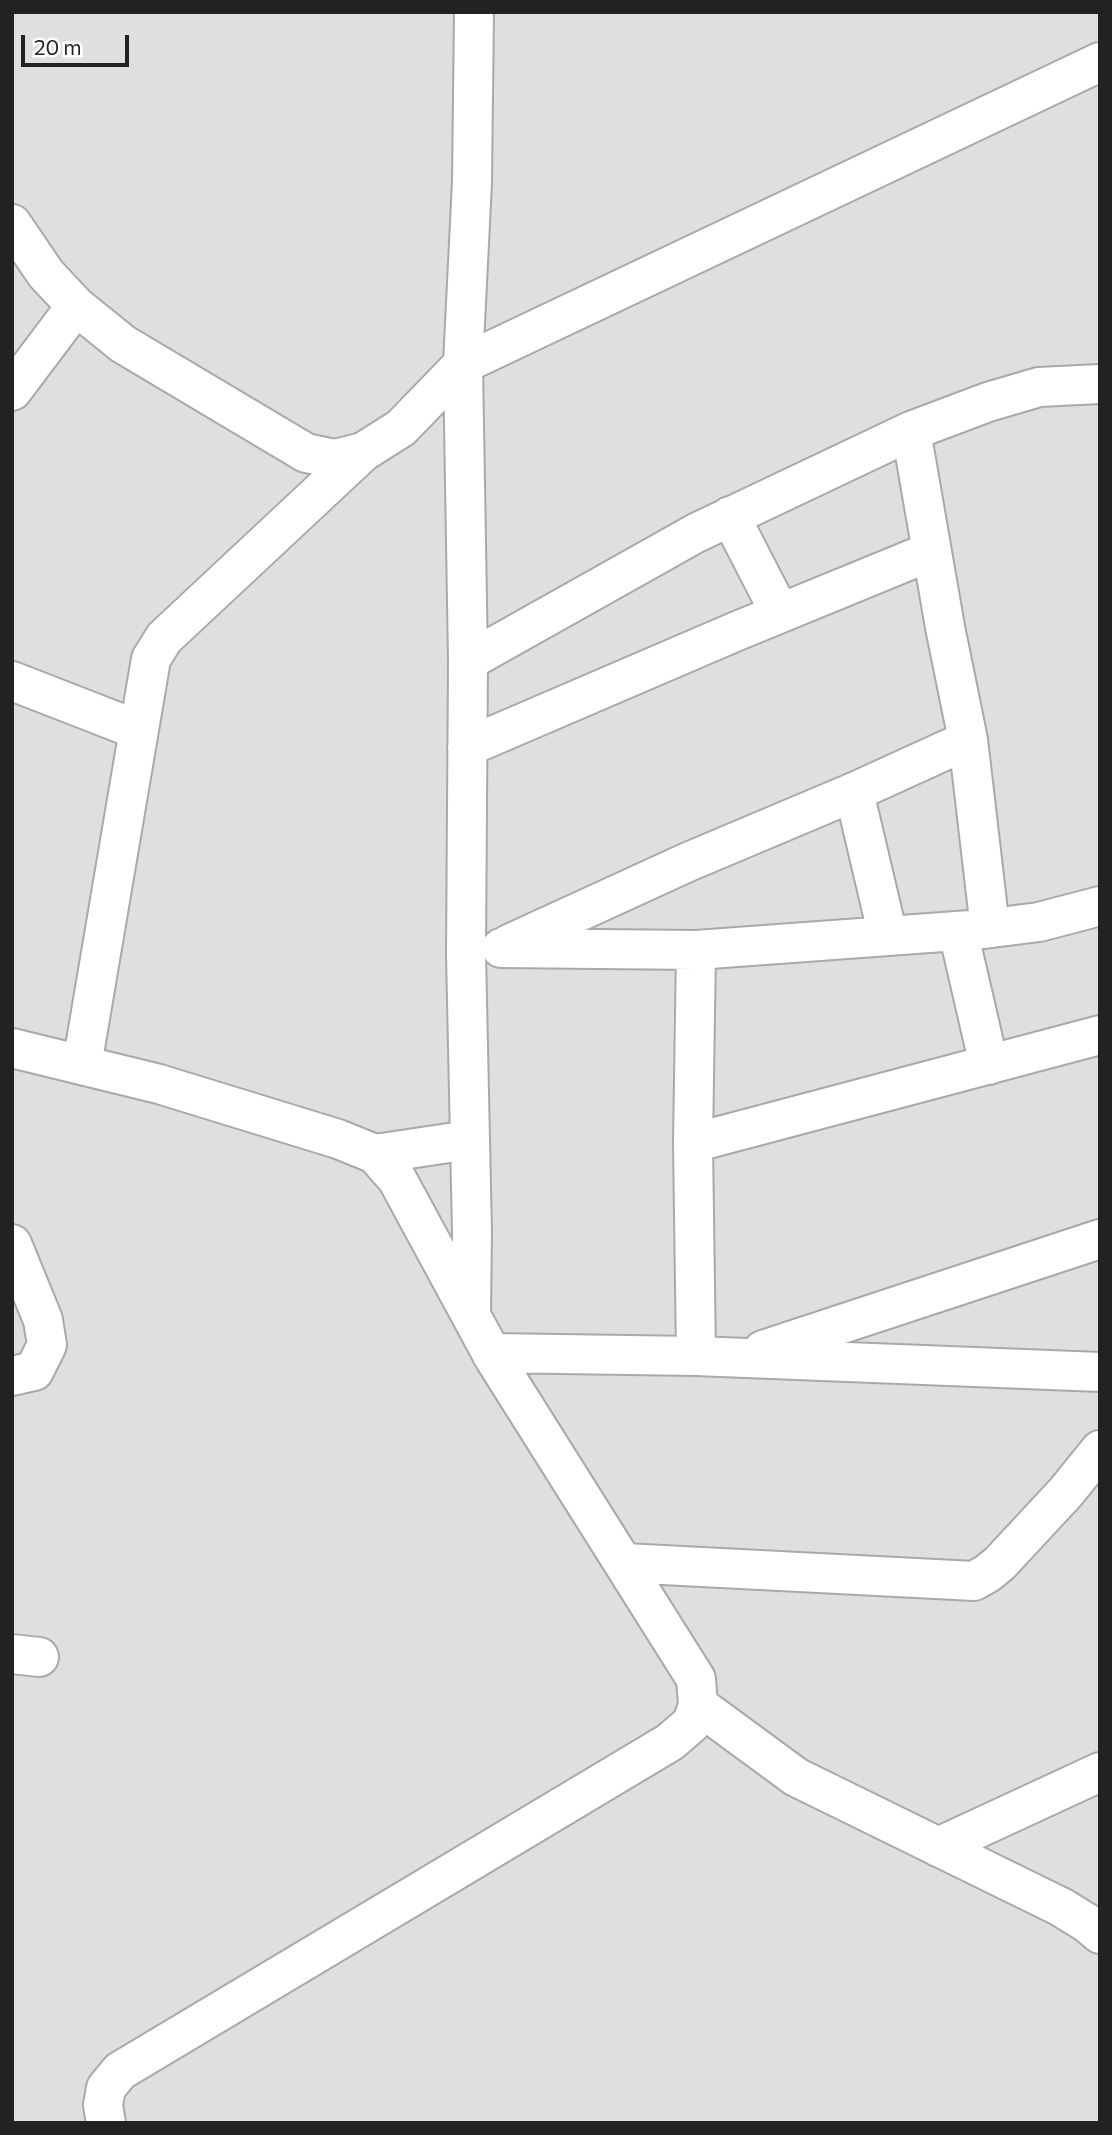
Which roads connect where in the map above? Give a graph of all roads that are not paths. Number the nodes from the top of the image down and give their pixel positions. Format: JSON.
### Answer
{"nodes":[{"id":1,"x":474,"y":12,"type":"edge"},
{"id":2,"x":1100,"y":62,"type":"edge"},
{"id":3,"x":12,"y":224,"type":"edge"},
{"id":4,"x":76,"y":306,"type":"junction"},
{"id":5,"x":463,"y":364,"type":"junction"},
{"id":6,"x":1100,"y":384,"type":"edge"},
{"id":7,"x":12,"y":391,"type":"edge"},
{"id":8,"x":911,"y":431,"type":"junction"},
{"id":9,"x":363,"y":452,"type":"junction"},
{"id":10,"x":730,"y":516,"type":"junction"},
{"id":11,"x":932,"y":551,"type":"junction"},
{"id":12,"x":780,"y":613,"type":"junction"},
{"id":13,"x":468,"y":661,"type":"junction"},
{"id":14,"x":12,"y":681,"type":"edge"},
{"id":15,"x":138,"y":730,"type":"junction"},
{"id":16,"x":968,"y":740,"type":"junction"},
{"id":17,"x":467,"y":747,"type":"junction"},
{"id":18,"x":854,"y":792,"type":"junction"},
{"id":19,"x":1100,"y":906,"type":"edge"},
{"id":20,"x":974,"y":929,"type":"junction"},
{"id":21,"x":888,"y":936,"type":"junction"},
{"id":22,"x":696,"y":950,"type":"junction"},
{"id":23,"x":483,"y":951,"type":"junction"},
{"id":24,"x":1100,"y":1035,"type":"edge"},
{"id":25,"x":12,"y":1048,"type":"edge"},
{"id":26,"x":82,"y":1065,"type":"junction"},
{"id":27,"x":989,"y":1065,"type":"junction"},
{"id":28,"x":469,"y":1140,"type":"junction"},
{"id":29,"x":693,"y":1143,"type":"junction"},
{"id":30,"x":375,"y":1154,"type":"junction"},
{"id":31,"x":1100,"y":1239,"type":"edge"},
{"id":32,"x":12,"y":1244,"type":"edge"},
{"id":33,"x":471,"y":1315,"type":"junction"},
{"id":34,"x":491,"y":1353,"type":"junction"},
{"id":35,"x":696,"y":1356,"type":"junction"},
{"id":36,"x":739,"y":1358,"type":"junction"},
{"id":37,"x":1100,"y":1372,"type":"edge"},
{"id":38,"x":12,"y":1376,"type":"edge"},
{"id":39,"x":1100,"y":1450,"type":"edge"},
{"id":40,"x":624,"y":1563,"type":"junction"},
{"id":41,"x":698,"y":1705,"type":"junction"},
{"id":42,"x":1100,"y":1772,"type":"edge"},
{"id":43,"x":938,"y":1847,"type":"junction"},
{"id":44,"x":1100,"y":1934,"type":"edge"},
{"id":45,"x":106,"y":2123,"type":"edge"}],
"edges":[{"from":1,"to":5,"type":"street"},
{"from":2,"to":5,"type":"street"},
{"from":3,"to":4,"type":"street"},
{"from":4,"to":7,"type":"street"},
{"from":4,"to":9,"type":"street"},
{"from":5,"to":9,"type":"street"},
{"from":5,"to":13,"type":"street"},
{"from":6,"to":8,"type":"street"},
{"from":8,"to":10,"type":"street"},
{"from":8,"to":11,"type":"street"},
{"from":9,"to":15,"type":"street"},
{"from":10,"to":12,"type":"street"},
{"from":10,"to":13,"type":"street"},
{"from":11,"to":12,"type":"street"},
{"from":11,"to":16,"type":"street"},
{"from":12,"to":17,"type":"street"},
{"from":13,"to":17,"type":"street"},
{"from":14,"to":15,"type":"street"},
{"from":15,"to":26,"type":"street"},
{"from":16,"to":18,"type":"street"},
{"from":16,"to":20,"type":"street"},
{"from":17,"to":23,"type":"street"},
{"from":18,"to":21,"type":"street"},
{"from":18,"to":23,"type":"street"},
{"from":19,"to":20,"type":"street"},
{"from":20,"to":21,"type":"street"},
{"from":20,"to":27,"type":"street"},
{"from":21,"to":22,"type":"street"},
{"from":22,"to":23,"type":"street"},
{"from":22,"to":29,"type":"street"},
{"from":23,"to":28,"type":"street"},
{"from":24,"to":27,"type":"street"},
{"from":25,"to":26,"type":"street"},
{"from":26,"to":30,"type":"street"},
{"from":27,"to":29,"type":"street"},
{"from":28,"to":30,"type":"street"},
{"from":28,"to":33,"type":"street"},
{"from":29,"to":35,"type":"street"},
{"from":30,"to":33,"type":"street"},
{"from":31,"to":36,"type":"street"},
{"from":32,"to":38,"type":"street"},
{"from":33,"to":34,"type":"street"},
{"from":34,"to":35,"type":"street"},
{"from":34,"to":40,"type":"street"},
{"from":35,"to":36,"type":"street"},
{"from":36,"to":37,"type":"street"},
{"from":39,"to":40,"type":"street"},
{"from":40,"to":41,"type":"street"},
{"from":41,"to":43,"type":"street"},
{"from":41,"to":45,"type":"street"},
{"from":42,"to":43,"type":"street"},
{"from":43,"to":44,"type":"street"}]}
